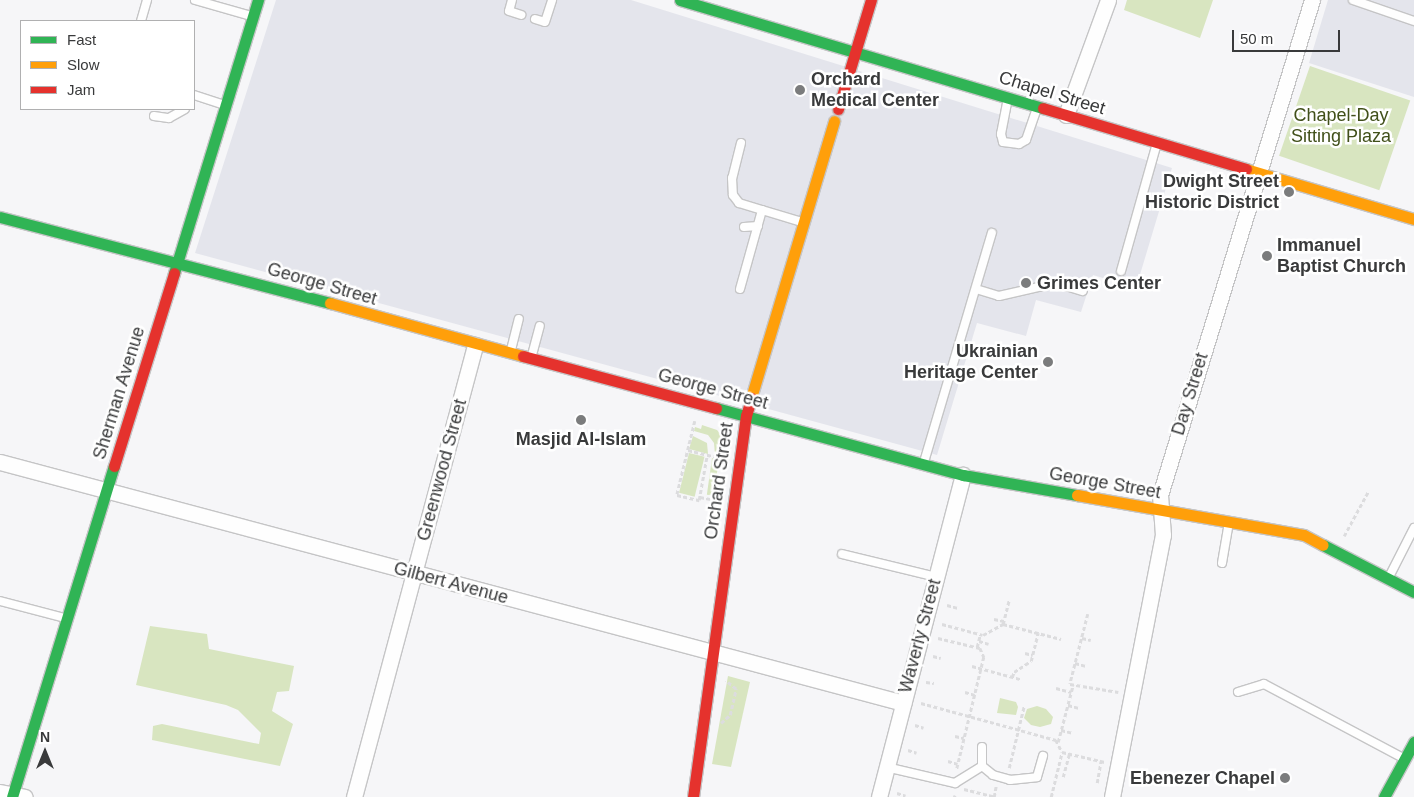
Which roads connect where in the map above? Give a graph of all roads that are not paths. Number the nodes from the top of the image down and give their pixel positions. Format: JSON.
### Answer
{"nodes":[{"id":1,"x":147,"y":0,"type":"edge"},
{"id":2,"x":195,"y":0,"type":"edge"},
{"id":3,"x":221,"y":0,"type":"edge"},
{"id":4,"x":258,"y":0,"type":"edge"},
{"id":5,"x":512,"y":0,"type":"edge"},
{"id":6,"x":552,"y":0,"type":"edge"},
{"id":7,"x":680,"y":0,"type":"edge"},
{"id":8,"x":871,"y":0,"type":"edge"},
{"id":9,"x":1108,"y":0,"type":"edge"},
{"id":10,"x":1312,"y":0,"type":"edge"},
{"id":11,"x":1353,"y":0,"type":"edge"},
{"id":12,"x":227,"y":9,"type":"junction"},
{"id":13,"x":521,"y":15,"type":"dead end"},
{"id":14,"x":253,"y":16,"type":"junction"},
{"id":15,"x":535,"y":19,"type":"dead end"},
{"id":16,"x":141,"y":20,"type":"edge"},
{"id":17,"x":1414,"y":21,"type":"edge"},
{"id":18,"x":854,"y":54,"type":"junction"},
{"id":19,"x":197,"y":96,"type":"edge"},
{"id":20,"x":1008,"y":98,"type":"junction"},
{"id":21,"x":226,"y":105,"type":"junction"},
{"id":22,"x":1037,"y":107,"type":"junction"},
{"id":23,"x":838,"y":109,"type":"dead end"},
{"id":24,"x":183,"y":110,"type":"edge"},
{"id":25,"x":154,"y":116,"type":"dead end"},
{"id":26,"x":1066,"y":116,"type":"junction"},
{"id":27,"x":834,"y":121,"type":"dead end"},
{"id":28,"x":742,"y":143,"type":"dead end"},
{"id":29,"x":1157,"y":144,"type":"junction"},
{"id":30,"x":1257,"y":174,"type":"junction"},
{"id":31,"x":762,"y":210,"type":"junction"},
{"id":32,"x":0,"y":218,"type":"edge"},
{"id":33,"x":1414,"y":220,"type":"edge"},
{"id":34,"x":804,"y":223,"type":"junction"},
{"id":35,"x":758,"y":226,"type":"junction"},
{"id":36,"x":744,"y":227,"type":"dead end"},
{"id":37,"x":992,"y":234,"type":"dead end"},
{"id":38,"x":178,"y":262,"type":"junction"},
{"id":39,"x":1121,"y":270,"type":"dead end"},
{"id":40,"x":740,"y":288,"type":"dead end"},
{"id":41,"x":976,"y":289,"type":"junction"},
{"id":42,"x":1083,"y":291,"type":"dead end"},
{"id":43,"x":518,"y":319,"type":"dead end"},
{"id":44,"x":540,"y":326,"type":"dead end"},
{"id":45,"x":475,"y":345,"type":"junction"},
{"id":46,"x":509,"y":354,"type":"junction"},
{"id":47,"x":531,"y":360,"type":"junction"},
{"id":48,"x":746,"y":416,"type":"junction"},
{"id":49,"x":0,"y":462,"type":"edge"},
{"id":50,"x":923,"y":464,"type":"junction"},
{"id":51,"x":964,"y":475,"type":"junction"},
{"id":52,"x":107,"y":490,"type":"junction"},
{"id":53,"x":1162,"y":511,"type":"junction"},
{"id":54,"x":1229,"y":522,"type":"junction"},
{"id":55,"x":1414,"y":528,"type":"edge"},
{"id":56,"x":842,"y":554,"type":"dead end"},
{"id":57,"x":1222,"y":563,"type":"dead end"},
{"id":58,"x":414,"y":573,"type":"junction"},
{"id":59,"x":936,"y":577,"type":"junction"},
{"id":60,"x":1389,"y":577,"type":"junction"},
{"id":61,"x":1414,"y":592,"type":"edge"},
{"id":62,"x":0,"y":601,"type":"edge"},
{"id":63,"x":67,"y":618,"type":"junction"},
{"id":64,"x":712,"y":651,"type":"junction"},
{"id":65,"x":1238,"y":692,"type":"dead end"},
{"id":66,"x":903,"y":703,"type":"junction"},
{"id":67,"x":1414,"y":742,"type":"edge"},
{"id":68,"x":982,"y":747,"type":"dead end"},
{"id":69,"x":1044,"y":756,"type":"dead end"},
{"id":70,"x":1404,"y":759,"type":"junction"},
{"id":71,"x":982,"y":766,"type":"junction"},
{"id":72,"x":886,"y":767,"type":"junction"},
{"id":73,"x":13,"y":795,"type":"edge"},
{"id":74,"x":354,"y":797,"type":"edge"},
{"id":75,"x":693,"y":797,"type":"edge"},
{"id":76,"x":878,"y":797,"type":"edge"},
{"id":77,"x":1112,"y":797,"type":"edge"},
{"id":78,"x":1384,"y":797,"type":"edge"}],
"edges":[{"from":1,"to":16,"type":"lane"},
{"from":2,"to":12,"type":"lane"},
{"from":3,"to":12,"type":"lane"},
{"from":4,"to":14,"type":"main road","name":"Sherman Avenue"},
{"from":5,"to":13,"type":"lane"},
{"from":6,"to":15,"type":"lane"},
{"from":7,"to":18,"type":"main road","name":"Chapel Street"},
{"from":8,"to":18,"type":"main road"},
{"from":9,"to":26,"type":"street"},
{"from":10,"to":30,"type":"street","name":"Day Street"},
{"from":11,"to":17,"type":"lane"},
{"from":12,"to":14,"type":"lane"},
{"from":14,"to":21,"type":"main road","name":"Sherman Avenue"},
{"from":18,"to":20,"type":"main road","name":"Chapel Street"},
{"from":18,"to":23,"type":"main road"},
{"from":19,"to":21,"type":"lane"},
{"from":20,"to":22,"type":"main road","name":"Chapel Street"},
{"from":20,"to":22,"type":"lane"},
{"from":21,"to":38,"type":"main road","name":"Sherman Avenue"},
{"from":22,"to":26,"type":"main road","name":"Chapel Street"},
{"from":24,"to":25,"type":"lane"},
{"from":26,"to":29,"type":"main road","name":"Chapel Street"},
{"from":27,"to":34,"type":"main road","name":"Orchard Street"},
{"from":28,"to":31,"type":"lane"},
{"from":29,"to":30,"type":"main road","name":"Chapel Street"},
{"from":29,"to":39,"type":"lane"},
{"from":30,"to":33,"type":"main road","name":"Chapel Street"},
{"from":30,"to":53,"type":"street","name":"Day Street"},
{"from":31,"to":34,"type":"lane"},
{"from":31,"to":35,"type":"lane"},
{"from":32,"to":38,"type":"main road","name":"George Street"},
{"from":34,"to":48,"type":"main road","name":"Orchard Street"},
{"from":35,"to":36,"type":"lane"},
{"from":35,"to":40,"type":"lane"},
{"from":37,"to":41,"type":"lane"},
{"from":38,"to":45,"type":"main road","name":"George Street"},
{"from":38,"to":52,"type":"main road","name":"Sherman Avenue"},
{"from":41,"to":42,"type":"lane"},
{"from":41,"to":50,"type":"lane"},
{"from":43,"to":46,"type":"lane"},
{"from":44,"to":47,"type":"lane"},
{"from":45,"to":46,"type":"main road","name":"George Street"},
{"from":45,"to":58,"type":"street","name":"Greenwood Street"},
{"from":46,"to":47,"type":"main road","name":"George Street"},
{"from":47,"to":48,"type":"main road","name":"George Street"},
{"from":48,"to":50,"type":"main road","name":"George Street"},
{"from":48,"to":64,"type":"main road","name":"Orchard Street"},
{"from":49,"to":52,"type":"street","name":"Gilbert Avenue"},
{"from":50,"to":51,"type":"main road","name":"George Street"},
{"from":51,"to":53,"type":"main road","name":"George Street"},
{"from":51,"to":59,"type":"street","name":"Waverly Street"},
{"from":52,"to":58,"type":"street","name":"Gilbert Avenue"},
{"from":52,"to":63,"type":"main road","name":"Sherman Avenue"},
{"from":53,"to":54,"type":"main road","name":"George Street"},
{"from":53,"to":77,"type":"street","name":"Day Street"},
{"from":54,"to":57,"type":"lane"},
{"from":54,"to":60,"type":"main road","name":"George Street"},
{"from":55,"to":60,"type":"lane"},
{"from":56,"to":59,"type":"lane"},
{"from":58,"to":64,"type":"street","name":"Gilbert Avenue"},
{"from":58,"to":74,"type":"street","name":"Greenwood Street"},
{"from":59,"to":66,"type":"street","name":"Waverly Street"},
{"from":60,"to":61,"type":"main road","name":"George Street"},
{"from":62,"to":63,"type":"lane"},
{"from":63,"to":73,"type":"main road","name":"Sherman Avenue"},
{"from":64,"to":66,"type":"street","name":"Gilbert Avenue"},
{"from":64,"to":75,"type":"main road","name":"Orchard Street"},
{"from":65,"to":70,"type":"lane"},
{"from":66,"to":72,"type":"street","name":"Waverly Street"},
{"from":67,"to":70,"type":"main road"},
{"from":68,"to":71,"type":"lane"},
{"from":69,"to":71,"type":"lane"},
{"from":70,"to":78,"type":"main road"},
{"from":71,"to":72,"type":"lane"},
{"from":72,"to":76,"type":"street","name":"Waverly Street"}]}
